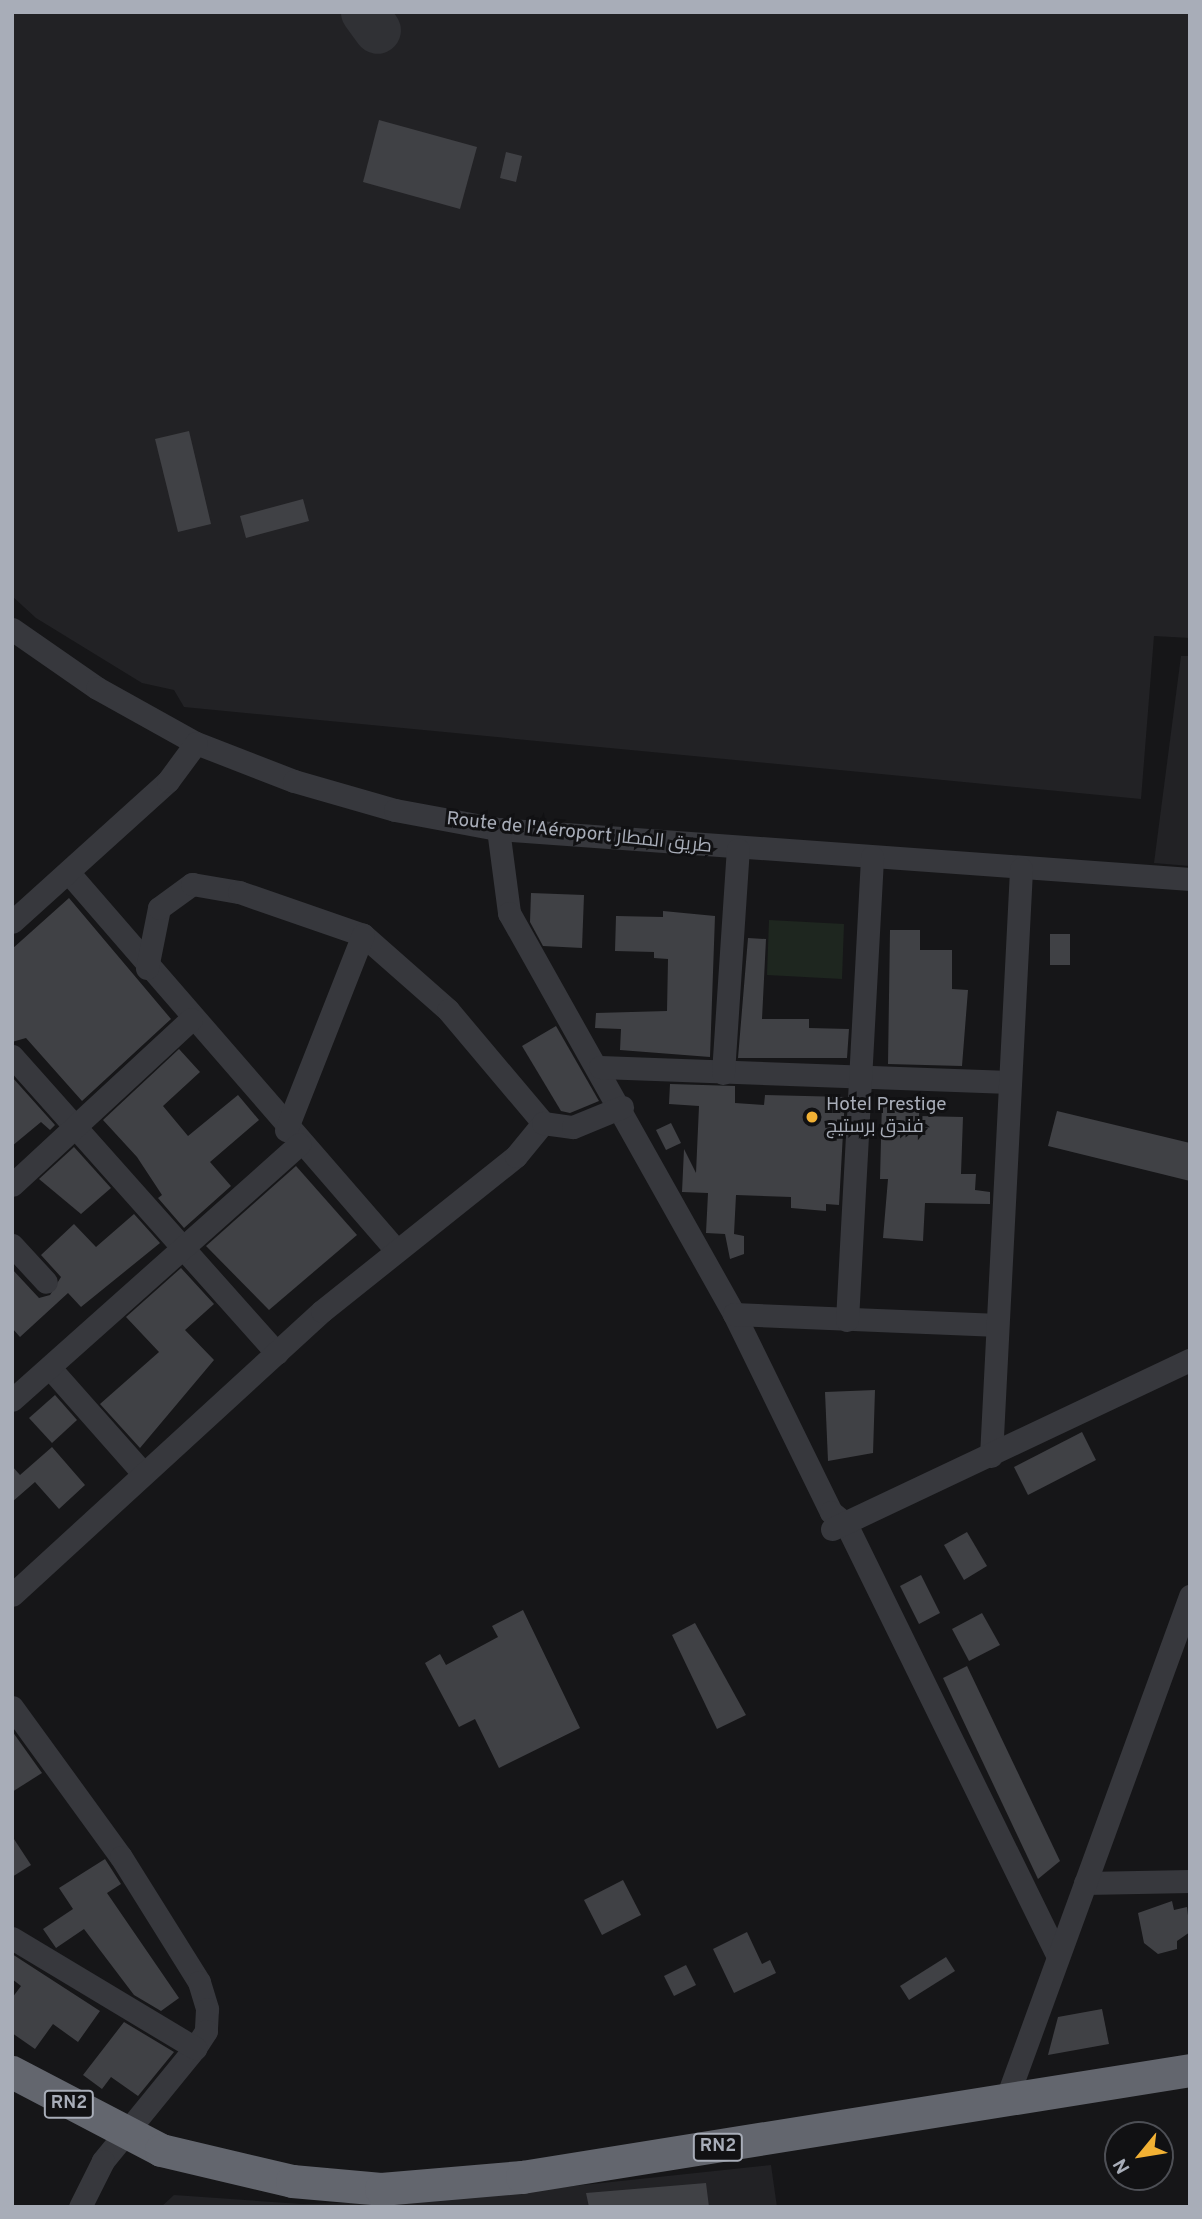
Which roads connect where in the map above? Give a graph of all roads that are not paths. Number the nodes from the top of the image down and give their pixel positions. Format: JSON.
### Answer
{"nodes":[{"id":1,"x":12,"y":629,"type":"edge"},
{"id":2,"x":196,"y":743,"type":"junction"},
{"id":3,"x":498,"y":829,"type":"junction"},
{"id":4,"x":738,"y":850,"type":"junction"},
{"id":5,"x":872,"y":857,"type":"junction"},
{"id":6,"x":1021,"y":869,"type":"junction"},
{"id":7,"x":68,"y":872,"type":"junction"},
{"id":8,"x":1190,"y":880,"type":"edge"},
{"id":9,"x":12,"y":922,"type":"edge"},
{"id":10,"x":363,"y":935,"type":"junction"},
{"id":11,"x":148,"y":968,"type":"junction"},
{"id":12,"x":191,"y":1019,"type":"junction"},
{"id":13,"x":12,"y":1056,"type":"edge"},
{"id":14,"x":600,"y":1067,"type":"junction"},
{"id":15,"x":723,"y":1073,"type":"junction"},
{"id":16,"x":859,"y":1078,"type":"junction"},
{"id":17,"x":1010,"y":1082,"type":"junction"},
{"id":18,"x":622,"y":1107,"type":"junction"},
{"id":19,"x":543,"y":1123,"type":"junction"},
{"id":20,"x":75,"y":1132,"type":"junction"},
{"id":21,"x":292,"y":1137,"type":"junction"},
{"id":22,"x":12,"y":1185,"type":"edge"},
{"id":23,"x":12,"y":1245,"type":"edge"},
{"id":24,"x":396,"y":1250,"type":"junction"},
{"id":25,"x":182,"y":1251,"type":"junction"},
{"id":26,"x":46,"y":1282,"type":"dead end"},
{"id":27,"x":734,"y":1314,"type":"junction"},
{"id":28,"x":848,"y":1320,"type":"junction"},
{"id":29,"x":993,"y":1325,"type":"junction"},
{"id":30,"x":277,"y":1353,"type":"junction"},
{"id":31,"x":1190,"y":1360,"type":"edge"},
{"id":32,"x":50,"y":1368,"type":"junction"},
{"id":33,"x":12,"y":1400,"type":"edge"},
{"id":34,"x":990,"y":1456,"type":"junction"},
{"id":35,"x":143,"y":1473,"type":"junction"},
{"id":36,"x":837,"y":1527,"type":"junction"},
{"id":37,"x":16,"y":1585,"type":"edge"},
{"id":38,"x":1187,"y":1611,"type":"edge"},
{"id":39,"x":12,"y":1707,"type":"edge"},
{"id":40,"x":1190,"y":1881,"type":"edge"},
{"id":41,"x":1085,"y":1883,"type":"junction"},
{"id":42,"x":12,"y":1938,"type":"edge"},
{"id":43,"x":1057,"y":1955,"type":"junction"},
{"id":44,"x":195,"y":2048,"type":"junction"},
{"id":45,"x":1190,"y":2070,"type":"edge"},
{"id":46,"x":12,"y":2072,"type":"edge"},
{"id":47,"x":1005,"y":2103,"type":"junction"},
{"id":48,"x":127,"y":2134,"type":"junction"},
{"id":49,"x":80,"y":2207,"type":"edge"}],
"edges":[{"from":1,"to":2,"type":"street","name":"Route de l'Aéroport طريق المطار"},
{"from":2,"to":3,"type":"street","name":"Route de l'Aéroport طريق المطار"},
{"from":2,"to":7,"type":"street"},
{"from":3,"to":4,"type":"street","name":"Route de l'Aéroport طريق المطار"},
{"from":3,"to":14,"type":"street"},
{"from":4,"to":5,"type":"street","name":"Route de l'Aéroport طريق المطار"},
{"from":4,"to":15,"type":"street"},
{"from":5,"to":6,"type":"street","name":"Route de l'Aéroport طريق المطار"},
{"from":5,"to":16,"type":"street"},
{"from":6,"to":8,"type":"street","name":"Route de l'Aéroport طريق المطار"},
{"from":6,"to":17,"type":"street"},
{"from":7,"to":9,"type":"street"},
{"from":7,"to":11,"type":"street"},
{"from":10,"to":11,"type":"street"},
{"from":10,"to":19,"type":"street"},
{"from":10,"to":21,"type":"street"},
{"from":11,"to":12,"type":"street"},
{"from":12,"to":20,"type":"street"},
{"from":12,"to":21,"type":"street"},
{"from":13,"to":20,"type":"street"},
{"from":14,"to":15,"type":"street"},
{"from":14,"to":18,"type":"street"},
{"from":15,"to":16,"type":"street"},
{"from":16,"to":17,"type":"street"},
{"from":16,"to":28,"type":"street"},
{"from":17,"to":29,"type":"street"},
{"from":18,"to":19,"type":"street"},
{"from":18,"to":27,"type":"street"},
{"from":19,"to":24,"type":"street"},
{"from":20,"to":22,"type":"street"},
{"from":20,"to":25,"type":"street"},
{"from":21,"to":24,"type":"street"},
{"from":21,"to":25,"type":"street"},
{"from":23,"to":26,"type":"street"},
{"from":24,"to":30,"type":"street"},
{"from":25,"to":30,"type":"street"},
{"from":25,"to":32,"type":"street"},
{"from":27,"to":28,"type":"street"},
{"from":27,"to":36,"type":"street"},
{"from":28,"to":29,"type":"street"},
{"from":29,"to":34,"type":"street"},
{"from":30,"to":35,"type":"street"},
{"from":31,"to":34,"type":"street"},
{"from":32,"to":33,"type":"street"},
{"from":32,"to":35,"type":"street"},
{"from":34,"to":36,"type":"street"},
{"from":35,"to":37,"type":"street"},
{"from":36,"to":43,"type":"street"},
{"from":38,"to":41,"type":"street"},
{"from":39,"to":44,"type":"street"},
{"from":40,"to":41,"type":"street"},
{"from":41,"to":43,"type":"street"},
{"from":42,"to":44,"type":"street"},
{"from":43,"to":47,"type":"street"},
{"from":44,"to":48,"type":"street"},
{"from":45,"to":47,"type":"highway","number":"RN2"},
{"from":46,"to":48,"type":"highway","number":"RN2"},
{"from":47,"to":48,"type":"highway","number":"RN2"},
{"from":48,"to":49,"type":"street"}]}
